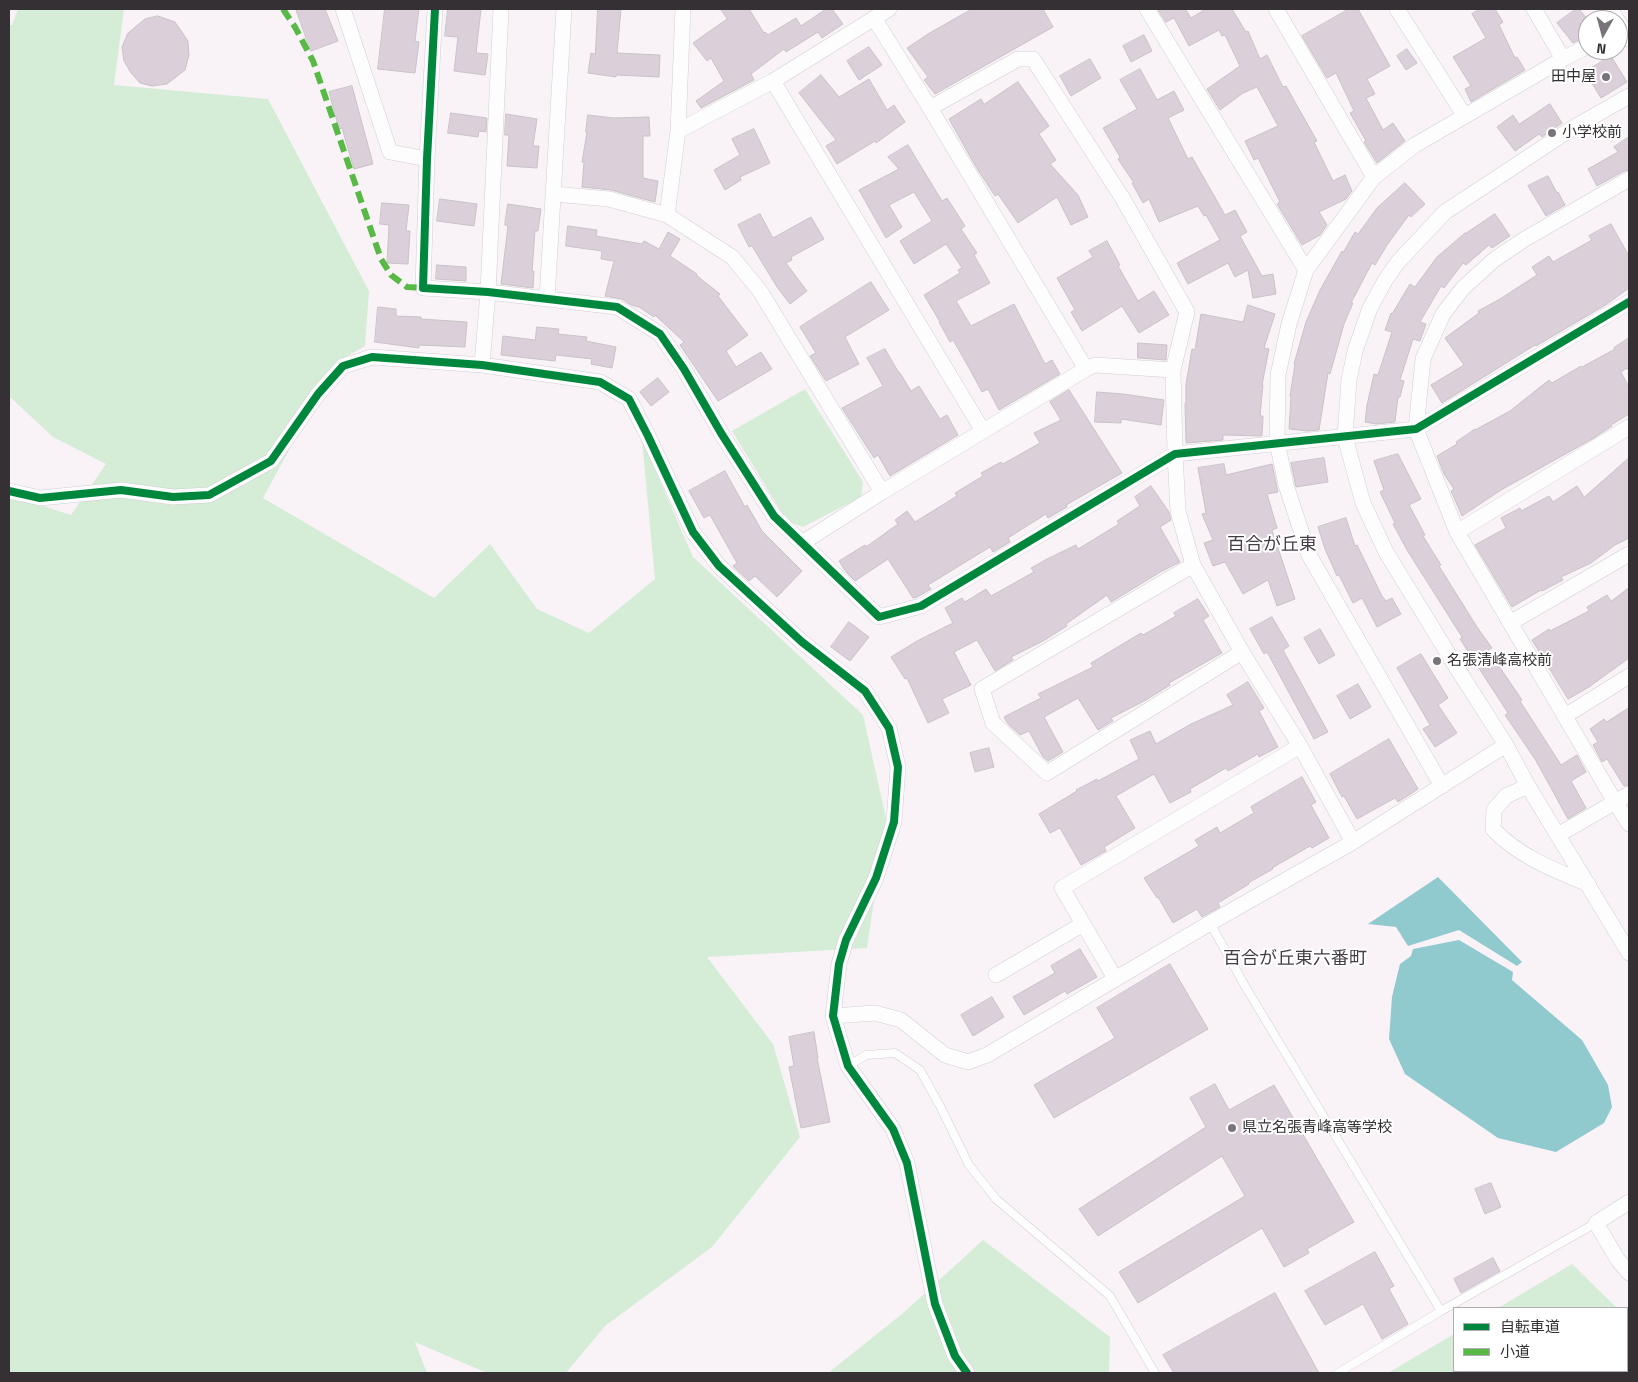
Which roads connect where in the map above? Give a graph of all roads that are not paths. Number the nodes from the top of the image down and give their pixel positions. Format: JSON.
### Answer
{"nodes":[{"id":1,"x":343,"y":9,"type":"edge"},
{"id":2,"x":435,"y":9,"type":"edge"},
{"id":3,"x":501,"y":9,"type":"edge"},
{"id":4,"x":564,"y":9,"type":"edge"},
{"id":5,"x":683,"y":9,"type":"edge"},
{"id":6,"x":889,"y":9,"type":"edge"},
{"id":7,"x":1147,"y":9,"type":"edge"},
{"id":8,"x":1276,"y":9,"type":"edge"},
{"id":9,"x":1398,"y":9,"type":"edge"},
{"id":10,"x":1534,"y":9,"type":"edge"},
{"id":11,"x":874,"y":18,"type":"junction"},
{"id":12,"x":1578,"y":51,"type":"edge"},
{"id":13,"x":1563,"y":59,"type":"junction"},
{"id":14,"x":773,"y":81,"type":"junction"},
{"id":15,"x":1629,"y":96,"type":"edge"},
{"id":16,"x":930,"y":108,"type":"junction"},
{"id":17,"x":1464,"y":115,"type":"junction"},
{"id":18,"x":678,"y":130,"type":"junction"},
{"id":19,"x":427,"y":159,"type":"junction"},
{"id":20,"x":1374,"y":177,"type":"junction"},
{"id":21,"x":1629,"y":179,"type":"edge"},
{"id":22,"x":554,"y":194,"type":"junction"},
{"id":23,"x":667,"y":215,"type":"junction"},
{"id":24,"x":1306,"y":270,"type":"junction"},
{"id":25,"x":488,"y":292,"type":"junction"},
{"id":26,"x":547,"y":299,"type":"junction"},
{"id":27,"x":1629,"y":302,"type":"edge"},
{"id":28,"x":482,"y":365,"type":"junction"},
{"id":29,"x":1086,"y":369,"type":"junction"},
{"id":30,"x":1174,"y":370,"type":"junction"},
{"id":31,"x":1629,"y":427,"type":"edge"},
{"id":32,"x":1416,"y":429,"type":"junction"},
{"id":33,"x":983,"y":431,"type":"junction"},
{"id":34,"x":1345,"y":437,"type":"junction"},
{"id":35,"x":1277,"y":442,"type":"junction"},
{"id":36,"x":1175,"y":454,"type":"junction"},
{"id":37,"x":9,"y":491,"type":"edge"},
{"id":38,"x":882,"y":492,"type":"junction"},
{"id":39,"x":1457,"y":532,"type":"junction"},
{"id":40,"x":802,"y":543,"type":"junction"},
{"id":41,"x":1629,"y":554,"type":"edge"},
{"id":42,"x":1193,"y":565,"type":"junction"},
{"id":43,"x":1510,"y":623,"type":"junction"},
{"id":44,"x":1242,"y":652,"type":"junction"},
{"id":45,"x":1629,"y":676,"type":"edge"},
{"id":46,"x":1565,"y":716,"type":"junction"},
{"id":47,"x":1506,"y":745,"type":"junction"},
{"id":48,"x":1300,"y":746,"type":"junction"},
{"id":49,"x":1442,"y":786,"type":"junction"},
{"id":50,"x":1528,"y":786,"type":"junction"},
{"id":51,"x":1629,"y":794,"type":"edge"},
{"id":52,"x":1615,"y":802,"type":"junction"},
{"id":53,"x":1629,"y":824,"type":"edge"},
{"id":54,"x":1558,"y":835,"type":"junction"},
{"id":55,"x":1353,"y":842,"type":"junction"},
{"id":56,"x":1588,"y":884,"type":"junction"},
{"id":57,"x":1210,"y":923,"type":"junction"},
{"id":58,"x":1083,"y":924,"type":"junction"},
{"id":59,"x":1629,"y":953,"type":"edge"},
{"id":60,"x":996,"y":975,"type":"dead end"},
{"id":61,"x":1115,"y":978,"type":"junction"},
{"id":62,"x":832,"y":1016,"type":"junction"},
{"id":63,"x":848,"y":1066,"type":"junction"},
{"id":64,"x":1629,"y":1202,"type":"edge"},
{"id":65,"x":1596,"y":1222,"type":"junction"},
{"id":66,"x":1629,"y":1273,"type":"edge"},
{"id":67,"x":1441,"y":1312,"type":"junction"},
{"id":68,"x":966,"y":1373,"type":"edge"},
{"id":69,"x":1154,"y":1373,"type":"edge"},
{"id":70,"x":1338,"y":1373,"type":"edge"}],
"edges":[{"from":1,"to":19,"type":"street"},
{"from":2,"to":19,"type":"street"},
{"from":3,"to":25,"type":"street"},
{"from":4,"to":22,"type":"street"},
{"from":5,"to":18,"type":"street"},
{"from":6,"to":11,"type":"street"},
{"from":7,"to":24,"type":"street"},
{"from":8,"to":20,"type":"street"},
{"from":9,"to":17,"type":"street"},
{"from":10,"to":13,"type":"street"},
{"from":11,"to":14,"type":"street"},
{"from":11,"to":16,"type":"street"},
{"from":12,"to":13,"type":"street"},
{"from":13,"to":17,"type":"street"},
{"from":14,"to":18,"type":"street"},
{"from":14,"to":33,"type":"street"},
{"from":15,"to":34,"type":"street"},
{"from":16,"to":29,"type":"street"},
{"from":16,"to":30,"type":"street"},
{"from":17,"to":20,"type":"street"},
{"from":18,"to":23,"type":"street"},
{"from":19,"to":25,"type":"street"},
{"from":20,"to":24,"type":"street"},
{"from":21,"to":32,"type":"street"},
{"from":22,"to":23,"type":"street"},
{"from":22,"to":26,"type":"street"},
{"from":23,"to":38,"type":"street"},
{"from":24,"to":35,"type":"street"},
{"from":25,"to":26,"type":"street"},
{"from":25,"to":28,"type":"street"},
{"from":26,"to":40,"type":"street"},
{"from":27,"to":32,"type":"street"},
{"from":28,"to":37,"type":"street"},
{"from":28,"to":62,"type":"street"},
{"from":29,"to":30,"type":"street"},
{"from":29,"to":33,"type":"street"},
{"from":30,"to":36,"type":"street"},
{"from":31,"to":39,"type":"street"},
{"from":32,"to":34,"type":"street"},
{"from":32,"to":39,"type":"street"},
{"from":33,"to":38,"type":"street"},
{"from":34,"to":35,"type":"street"},
{"from":34,"to":47,"type":"street"},
{"from":35,"to":36,"type":"street"},
{"from":35,"to":49,"type":"street"},
{"from":36,"to":40,"type":"street"},
{"from":36,"to":42,"type":"street"},
{"from":38,"to":40,"type":"street"},
{"from":39,"to":43,"type":"street"},
{"from":41,"to":43,"type":"street"},
{"from":42,"to":44,"type":"street"},
{"from":42,"to":44,"type":"street"},
{"from":43,"to":46,"type":"street"},
{"from":44,"to":48,"type":"street"},
{"from":45,"to":46,"type":"street"},
{"from":46,"to":52,"type":"street"},
{"from":47,"to":49,"type":"street"},
{"from":47,"to":50,"type":"street"},
{"from":48,"to":55,"type":"street"},
{"from":48,"to":58,"type":"street"},
{"from":49,"to":55,"type":"street"},
{"from":50,"to":54,"type":"street"},
{"from":50,"to":56,"type":"street"},
{"from":51,"to":52,"type":"street"},
{"from":52,"to":53,"type":"street"},
{"from":52,"to":54,"type":"street"},
{"from":54,"to":56,"type":"street"},
{"from":55,"to":57,"type":"street"},
{"from":56,"to":59,"type":"street"},
{"from":57,"to":61,"type":"street"},
{"from":57,"to":67,"type":"lane"},
{"from":58,"to":60,"type":"street"},
{"from":58,"to":61,"type":"street"},
{"from":61,"to":62,"type":"street"},
{"from":62,"to":63,"type":"street"},
{"from":63,"to":68,"type":"street"},
{"from":63,"to":69,"type":"lane"},
{"from":64,"to":65,"type":"street"},
{"from":65,"to":66,"type":"street"},
{"from":65,"to":67,"type":"lane"},
{"from":67,"to":70,"type":"lane"}]}
